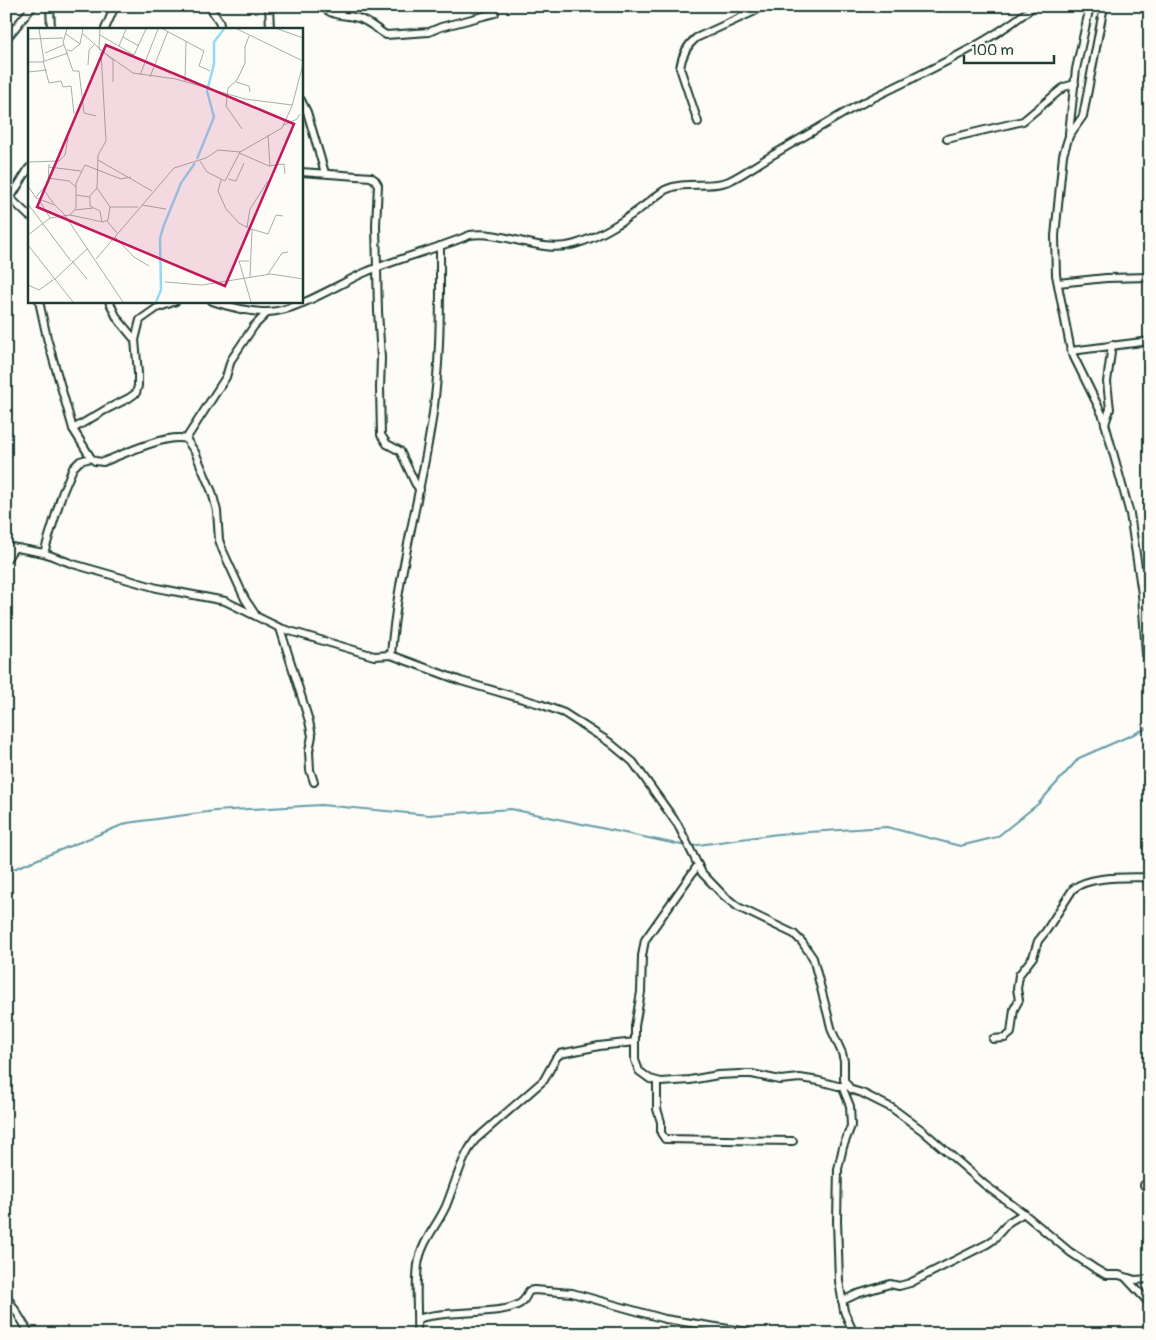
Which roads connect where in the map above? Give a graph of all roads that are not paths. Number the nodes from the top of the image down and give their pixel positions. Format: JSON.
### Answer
{"nodes":[{"id":1,"x":33,"y":6,"type":"edge"},
{"id":2,"x":50,"y":6,"type":"edge"},
{"id":3,"x":115,"y":6,"type":"edge"},
{"id":4,"x":209,"y":6,"type":"edge"},
{"id":5,"x":269,"y":6,"type":"edge"},
{"id":6,"x":321,"y":6,"type":"edge"},
{"id":7,"x":763,"y":6,"type":"edge"},
{"id":8,"x":1034,"y":6,"type":"edge"},
{"id":9,"x":1090,"y":6,"type":"edge"},
{"id":10,"x":1104,"y":6,"type":"edge"},
{"id":11,"x":495,"y":13,"type":"dead end"},
{"id":12,"x":51,"y":28,"type":"edge"},
{"id":13,"x":105,"y":28,"type":"edge"},
{"id":14,"x":221,"y":28,"type":"edge"},
{"id":15,"x":270,"y":28,"type":"edge"},
{"id":16,"x":6,"y":39,"type":"edge"},
{"id":17,"x":1075,"y":84,"type":"junction"},
{"id":18,"x":302,"y":102,"type":"edge"},
{"id":19,"x":698,"y":122,"type":"dead end"},
{"id":20,"x":1069,"y":136,"type":"junction"},
{"id":21,"x":947,"y":139,"type":"dead end"},
{"id":22,"x":28,"y":169,"type":"edge"},
{"id":23,"x":302,"y":172,"type":"edge"},
{"id":24,"x":325,"y":173,"type":"junction"},
{"id":25,"x":7,"y":199,"type":"edge"},
{"id":26,"x":28,"y":215,"type":"edge"},
{"id":27,"x":440,"y":246,"type":"junction"},
{"id":28,"x":377,"y":268,"type":"junction"},
{"id":29,"x":1150,"y":277,"type":"edge"},
{"id":30,"x":1058,"y":283,"type":"junction"},
{"id":31,"x":39,"y":302,"type":"edge"},
{"id":32,"x":109,"y":302,"type":"edge"},
{"id":33,"x":173,"y":302,"type":"edge"},
{"id":34,"x":215,"y":302,"type":"edge"},
{"id":35,"x":267,"y":312,"type":"junction"},
{"id":36,"x":135,"y":340,"type":"junction"},
{"id":37,"x":1150,"y":341,"type":"edge"},
{"id":38,"x":1112,"y":345,"type":"junction"},
{"id":39,"x":1072,"y":351,"type":"junction"},
{"id":40,"x":1105,"y":424,"type":"junction"},
{"id":41,"x":73,"y":429,"type":"junction"},
{"id":42,"x":186,"y":439,"type":"junction"},
{"id":43,"x":91,"y":458,"type":"junction"},
{"id":44,"x":420,"y":490,"type":"junction"},
{"id":45,"x":6,"y":546,"type":"edge"},
{"id":46,"x":14,"y":548,"type":"junction"},
{"id":47,"x":44,"y":553,"type":"junction"},
{"id":48,"x":6,"y":560,"type":"edge"},
{"id":49,"x":1150,"y":567,"type":"edge"},
{"id":50,"x":1139,"y":571,"type":"junction"},
{"id":51,"x":256,"y":615,"type":"junction"},
{"id":52,"x":280,"y":628,"type":"junction"},
{"id":53,"x":391,"y":655,"type":"junction"},
{"id":54,"x":1150,"y":676,"type":"edge"},
{"id":55,"x":314,"y":782,"type":"dead end"},
{"id":56,"x":698,"y":865,"type":"junction"},
{"id":57,"x":1150,"y":877,"type":"edge"},
{"id":58,"x":993,"y":1039,"type":"dead end"},
{"id":59,"x":635,"y":1042,"type":"junction"},
{"id":60,"x":657,"y":1082,"type":"junction"},
{"id":61,"x":845,"y":1086,"type":"junction"},
{"id":62,"x":793,"y":1141,"type":"dead end"},
{"id":63,"x":1024,"y":1213,"type":"junction"},
{"id":64,"x":1126,"y":1278,"type":"junction"},
{"id":65,"x":1150,"y":1279,"type":"edge"},
{"id":66,"x":6,"y":1295,"type":"edge"},
{"id":67,"x":842,"y":1301,"type":"junction"},
{"id":68,"x":1150,"y":1304,"type":"edge"},
{"id":69,"x":418,"y":1319,"type":"junction"},
{"id":70,"x":748,"y":1332,"type":"dead end"},
{"id":71,"x":30,"y":1334,"type":"edge"},
{"id":72,"x":417,"y":1334,"type":"edge"},
{"id":73,"x":854,"y":1334,"type":"edge"}],
"edges":[{"from":1,"to":16,"type":"street"},
{"from":2,"to":12,"type":"street"},
{"from":3,"to":13,"type":"street"},
{"from":4,"to":14,"type":"street"},
{"from":5,"to":15,"type":"street"},
{"from":6,"to":11,"type":"street"},
{"from":7,"to":19,"type":"street"},
{"from":8,"to":27,"type":"street"},
{"from":9,"to":17,"type":"street"},
{"from":10,"to":20,"type":"street"},
{"from":17,"to":20,"type":"street"},
{"from":17,"to":21,"type":"street"},
{"from":18,"to":24,"type":"street"},
{"from":20,"to":30,"type":"street"},
{"from":22,"to":25,"type":"street"},
{"from":23,"to":24,"type":"street"},
{"from":24,"to":28,"type":"street"},
{"from":25,"to":26,"type":"street"},
{"from":27,"to":28,"type":"street"},
{"from":27,"to":44,"type":"street"},
{"from":28,"to":35,"type":"street"},
{"from":28,"to":44,"type":"street"},
{"from":29,"to":30,"type":"street"},
{"from":30,"to":39,"type":"street"},
{"from":31,"to":41,"type":"street"},
{"from":32,"to":36,"type":"street"},
{"from":33,"to":36,"type":"street"},
{"from":34,"to":35,"type":"street"},
{"from":35,"to":42,"type":"street"},
{"from":36,"to":41,"type":"street"},
{"from":37,"to":38,"type":"street"},
{"from":38,"to":39,"type":"street"},
{"from":38,"to":40,"type":"street"},
{"from":39,"to":40,"type":"street"},
{"from":40,"to":50,"type":"street"},
{"from":41,"to":43,"type":"street"},
{"from":42,"to":43,"type":"street"},
{"from":42,"to":51,"type":"street"},
{"from":43,"to":47,"type":"street"},
{"from":44,"to":53,"type":"street"},
{"from":45,"to":46,"type":"street"},
{"from":46,"to":47,"type":"street"},
{"from":46,"to":48,"type":"street"},
{"from":47,"to":51,"type":"street"},
{"from":49,"to":50,"type":"street"},
{"from":50,"to":54,"type":"street"},
{"from":51,"to":52,"type":"street"},
{"from":52,"to":53,"type":"street"},
{"from":52,"to":55,"type":"street"},
{"from":53,"to":56,"type":"street"},
{"from":56,"to":59,"type":"street"},
{"from":56,"to":61,"type":"street"},
{"from":57,"to":58,"type":"street"},
{"from":59,"to":60,"type":"street"},
{"from":59,"to":69,"type":"street"},
{"from":60,"to":61,"type":"street"},
{"from":60,"to":62,"type":"street"},
{"from":61,"to":63,"type":"street"},
{"from":61,"to":67,"type":"street"},
{"from":63,"to":64,"type":"street"},
{"from":63,"to":67,"type":"street"},
{"from":64,"to":65,"type":"street"},
{"from":64,"to":68,"type":"street"},
{"from":66,"to":71,"type":"street"},
{"from":67,"to":73,"type":"street"},
{"from":69,"to":70,"type":"street"},
{"from":69,"to":72,"type":"street"}]}
